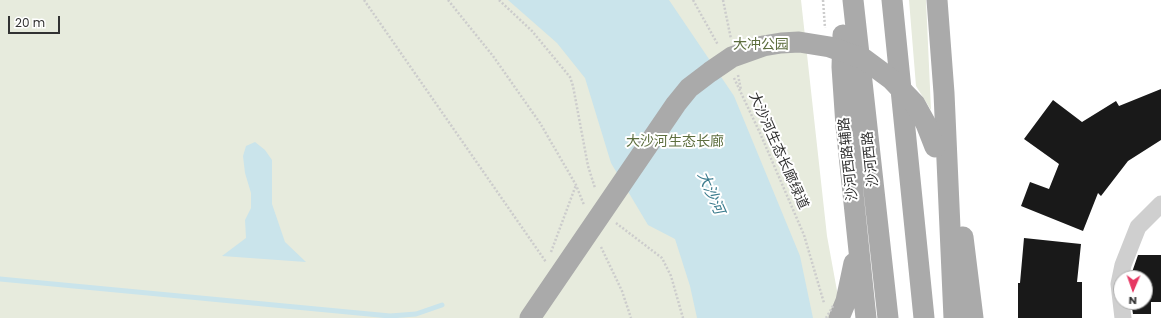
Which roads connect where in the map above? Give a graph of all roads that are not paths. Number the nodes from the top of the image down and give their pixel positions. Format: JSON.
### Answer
{"nodes":[{"id":1,"x":844,"y":0,"type":"edge"},
{"id":2,"x":853,"y":0,"type":"edge"},
{"id":3,"x":892,"y":0,"type":"edge"},
{"id":4,"x":937,"y":0,"type":"edge"},
{"id":5,"x":944,"y":93,"type":"junction"},
{"id":6,"x":1161,"y":204,"type":"edge"},
{"id":7,"x":949,"y":233,"type":"junction"},
{"id":8,"x":858,"y":243,"type":"junction"},
{"id":9,"x":831,"y":313,"type":"edge"},
{"id":10,"x":530,"y":318,"type":"edge"},
{"id":11,"x":866,"y":318,"type":"edge"},
{"id":12,"x":888,"y":318,"type":"edge"},
{"id":13,"x":924,"y":318,"type":"edge"},
{"id":14,"x":954,"y":318,"type":"edge"},
{"id":15,"x":972,"y":318,"type":"edge"},
{"id":16,"x":1123,"y":318,"type":"edge"}],
"edges":[{"from":1,"to":8,"type":"main road","name":"沙河西路辅路"},
{"from":2,"to":12,"type":"main road","name":"沙河西路"},
{"from":3,"to":13,"type":"main road"},
{"from":4,"to":5,"type":"main road"},
{"from":5,"to":7,"type":"main road"},
{"from":5,"to":15,"type":"main road"},
{"from":6,"to":16,"type":"lane"},
{"from":7,"to":10,"type":"main road","bridge":true},
{"from":7,"to":14,"type":"main road"},
{"from":8,"to":9,"type":"main road"},
{"from":8,"to":11,"type":"main road","name":"沙河西路辅路"}]}
